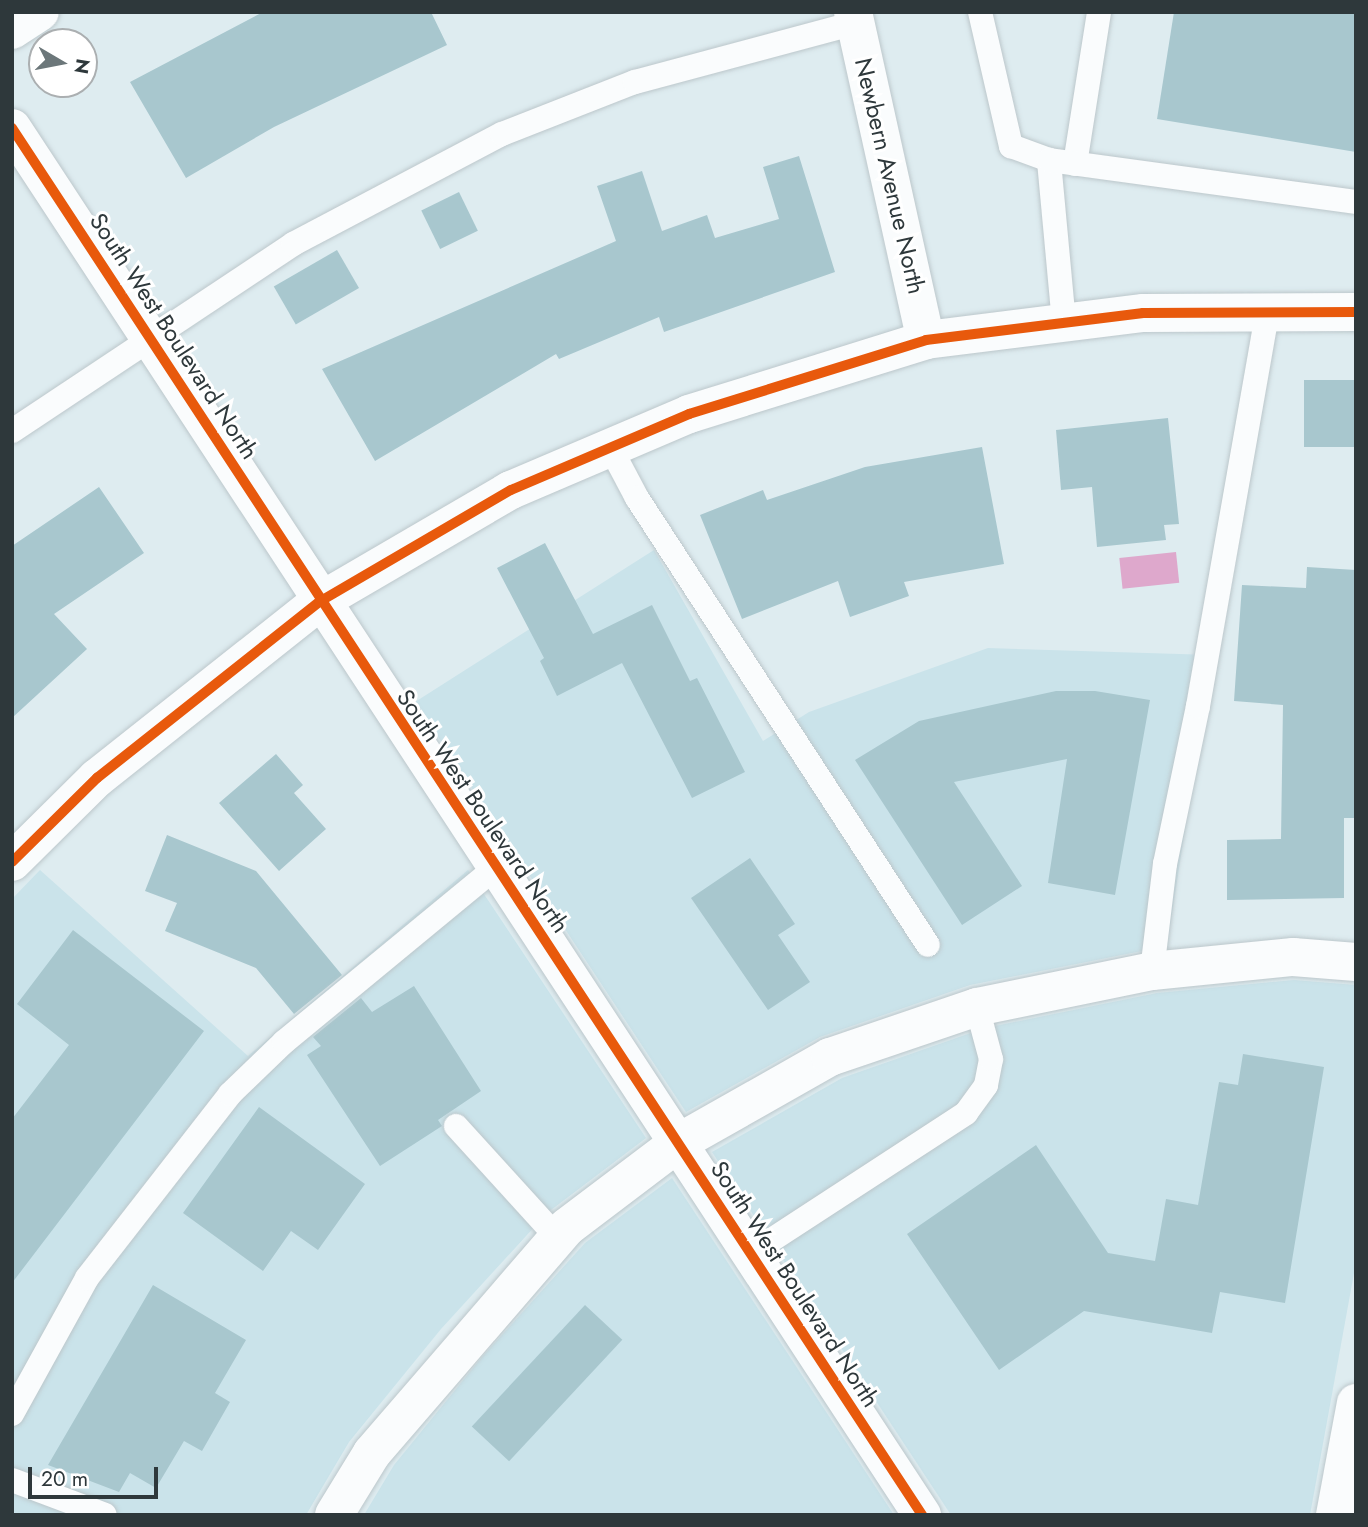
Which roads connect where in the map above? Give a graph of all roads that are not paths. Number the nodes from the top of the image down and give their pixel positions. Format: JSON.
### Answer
{"nodes":[{"id":1,"x":40,"y":12,"type":"edge"},
{"id":2,"x":980,"y":12,"type":"edge"},
{"id":3,"x":1099,"y":12,"type":"edge"},
{"id":4,"x":854,"y":18,"type":"edge"},
{"id":5,"x":12,"y":30,"type":"edge"},
{"id":6,"x":12,"y":128,"type":"edge"},
{"id":7,"x":1049,"y":160,"type":"junction"},
{"id":8,"x":1075,"y":164,"type":"junction"},
{"id":9,"x":1356,"y":202,"type":"edge"},
{"id":10,"x":1356,"y":312,"type":"edge"},
{"id":11,"x":1267,"y":313,"type":"junction"},
{"id":12,"x":1064,"y":323,"type":"junction"},
{"id":13,"x":152,"y":338,"type":"junction"},
{"id":14,"x":926,"y":340,"type":"junction"},
{"id":15,"x":12,"y":431,"type":"edge"},
{"id":16,"x":610,"y":447,"type":"junction"},
{"id":17,"x":319,"y":602,"type":"junction"},
{"id":18,"x":12,"y":862,"type":"edge"},
{"id":19,"x":495,"y":868,"type":"junction"},
{"id":20,"x":928,"y":945,"type":"dead end"},
{"id":21,"x":1356,"y":962,"type":"edge"},
{"id":22,"x":1152,"y":971,"type":"junction"},
{"id":23,"x":977,"y":1007,"type":"junction"},
{"id":24,"x":456,"y":1126,"type":"dead end"},
{"id":25,"x":678,"y":1143,"type":"junction"},
{"id":26,"x":558,"y":1238,"type":"junction"},
{"id":27,"x":750,"y":1254,"type":"junction"},
{"id":28,"x":1356,"y":1404,"type":"edge"},
{"id":29,"x":12,"y":1414,"type":"edge"},
{"id":30,"x":12,"y":1480,"type":"edge"},
{"id":31,"x":105,"y":1515,"type":"edge"},
{"id":32,"x":334,"y":1515,"type":"edge"},
{"id":33,"x":922,"y":1515,"type":"edge"},
{"id":34,"x":1335,"y":1515,"type":"edge"}],
"edges":[{"from":1,"to":5,"type":"street"},
{"from":2,"to":7,"type":"lane"},
{"from":3,"to":8,"type":"lane"},
{"from":4,"to":13,"type":"lane"},
{"from":4,"to":14,"type":"street","name":"Newbern Avenue North"},
{"from":6,"to":13,"type":"street","name":"South West Boulevard North"},
{"from":7,"to":8,"type":"lane"},
{"from":7,"to":12,"type":"lane"},
{"from":8,"to":9,"type":"lane"},
{"from":10,"to":11,"type":"street"},
{"from":11,"to":12,"type":"street"},
{"from":11,"to":22,"type":"lane"},
{"from":12,"to":14,"type":"street"},
{"from":13,"to":15,"type":"lane"},
{"from":13,"to":17,"type":"street","name":"South West Boulevard North"},
{"from":14,"to":16,"type":"street"},
{"from":16,"to":17,"type":"street"},
{"from":16,"to":20,"type":"lane"},
{"from":17,"to":18,"type":"street"},
{"from":17,"to":19,"type":"street","name":"South West Boulevard North"},
{"from":19,"to":25,"type":"street","name":"South West Boulevard North"},
{"from":19,"to":29,"type":"lane"},
{"from":21,"to":22,"type":"street"},
{"from":22,"to":23,"type":"street"},
{"from":23,"to":25,"type":"street"},
{"from":23,"to":27,"type":"lane"},
{"from":24,"to":26,"type":"lane"},
{"from":25,"to":26,"type":"street"},
{"from":25,"to":27,"type":"street","name":"South West Boulevard North"},
{"from":26,"to":32,"type":"street"},
{"from":27,"to":33,"type":"street","name":"South West Boulevard North"},
{"from":28,"to":34,"type":"street"},
{"from":30,"to":31,"type":"lane"}]}
